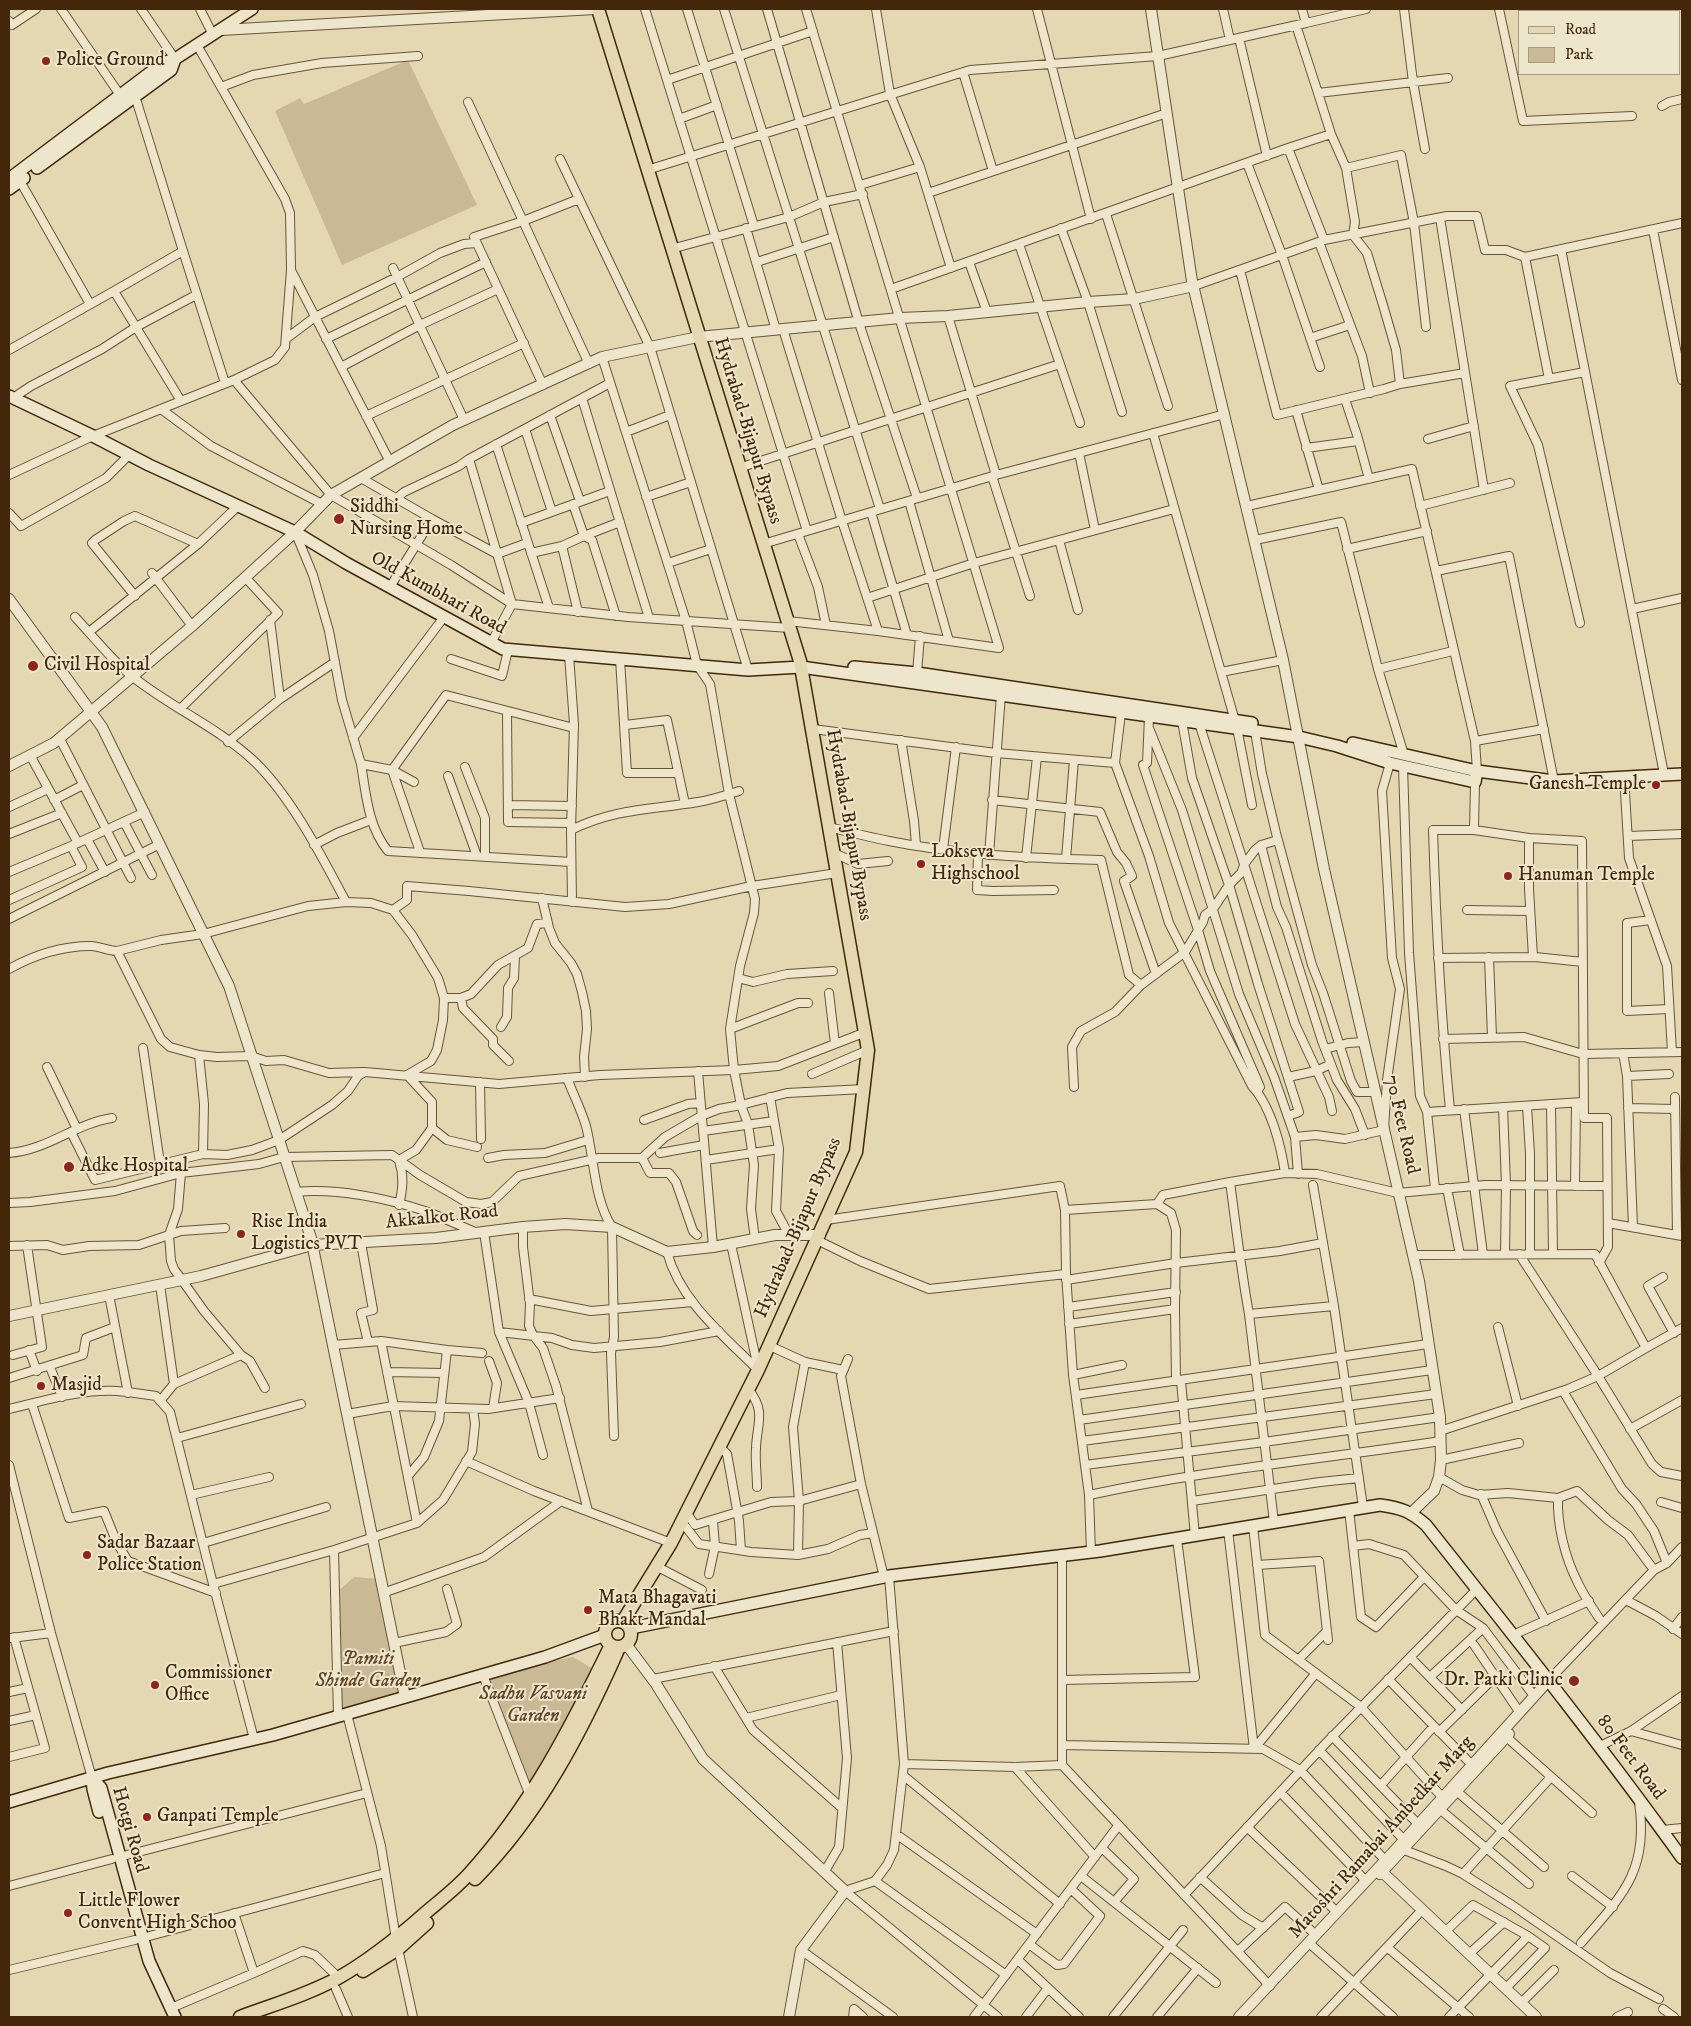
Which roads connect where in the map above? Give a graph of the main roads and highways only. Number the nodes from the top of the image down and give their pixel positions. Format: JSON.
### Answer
{"nodes":[{"id":1,"x":252,"y":9,"type":"edge"},
{"id":2,"x":596,"y":9,"type":"edge"},
{"id":3,"x":238,"y":13,"type":"edge"},
{"id":4,"x":175,"y":59,"type":"junction"},
{"id":5,"x":14,"y":180,"type":"edge"},
{"id":6,"x":9,"y":189,"type":"edge"},
{"id":7,"x":11,"y":397,"type":"edge"},
{"id":8,"x":801,"y":664,"type":"junction"},
{"id":9,"x":1235,"y":724,"type":"junction"},
{"id":10,"x":1299,"y":734,"type":"junction"},
{"id":11,"x":1403,"y":760,"type":"junction"},
{"id":12,"x":1682,"y":774,"type":"edge"},
{"id":13,"x":627,"y":1625,"type":"junction"},
{"id":14,"x":615,"y":1643,"type":"junction"},
{"id":15,"x":92,"y":1778,"type":"junction"},
{"id":16,"x":9,"y":1802,"type":"edge"},
{"id":17,"x":1682,"y":1858,"type":"edge"},
{"id":18,"x":397,"y":1944,"type":"junction"},
{"id":19,"x":338,"y":1983,"type":"junction"},
{"id":20,"x":171,"y":2014,"type":"edge"},
{"id":21,"x":240,"y":2017,"type":"edge"},
{"id":22,"x":262,"y":2017,"type":"edge"}],
"edges":[{"from":1,"to":3,"type":"main road"},
{"from":2,"to":8,"type":"main road","name":"Hydrabad-Bijapur Bypass"},
{"from":3,"to":4,"type":"main road"},
{"from":4,"to":5,"type":"main road"},
{"from":4,"to":5,"type":"main road"},
{"from":5,"to":6,"type":"main road"},
{"from":7,"to":8,"type":"main road","name":"Old Kumbhari Road"},
{"from":8,"to":9,"type":"main road"},
{"from":8,"to":9,"type":"main road"},
{"from":8,"to":13,"type":"main road","name":"Hydrabad-Bijapur Bypass"},
{"from":9,"to":10,"type":"main road"},
{"from":9,"to":10,"type":"main road"},
{"from":10,"to":11,"type":"main road"},
{"from":10,"to":11,"type":"main road"},
{"from":11,"to":12,"type":"main road"},
{"from":13,"to":14,"type":"main road"},
{"from":13,"to":14,"type":"main road"},
{"from":13,"to":17,"type":"main road","name":"80 Feet Road"},
{"from":14,"to":15,"type":"main road"},
{"from":14,"to":18,"type":"main road"},
{"from":14,"to":18,"type":"main road"},
{"from":15,"to":16,"type":"main road"},
{"from":15,"to":20,"type":"main road","name":"Hotgi Road"},
{"from":18,"to":19,"type":"main road"},
{"from":19,"to":21,"type":"main road"},
{"from":19,"to":22,"type":"main road"}]}
